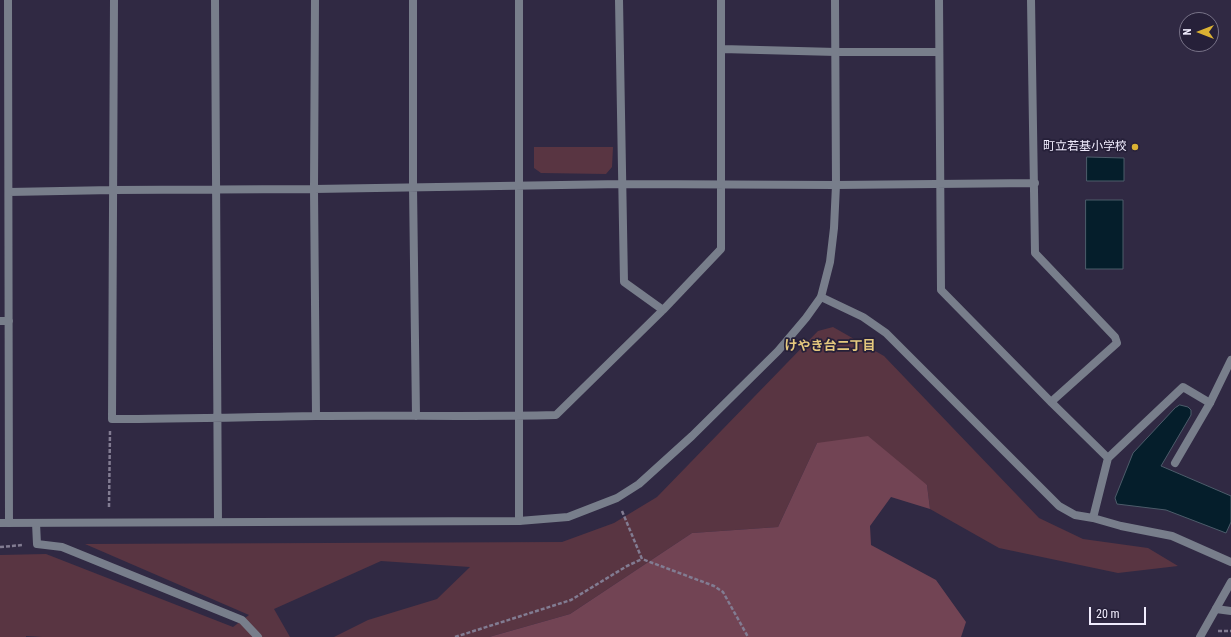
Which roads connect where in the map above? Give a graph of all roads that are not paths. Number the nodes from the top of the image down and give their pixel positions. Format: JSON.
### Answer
{"nodes":[{"id":1,"x":8,"y":0,"type":"edge"},
{"id":2,"x":114,"y":0,"type":"edge"},
{"id":3,"x":215,"y":0,"type":"edge"},
{"id":4,"x":315,"y":0,"type":"edge"},
{"id":5,"x":413,"y":0,"type":"edge"},
{"id":6,"x":519,"y":0,"type":"edge"},
{"id":7,"x":619,"y":0,"type":"edge"},
{"id":8,"x":721,"y":0,"type":"edge"},
{"id":9,"x":835,"y":0,"type":"edge"},
{"id":10,"x":938,"y":0,"type":"edge"},
{"id":11,"x":1031,"y":0,"type":"edge"},
{"id":12,"x":722,"y":50,"type":"junction"},
{"id":13,"x":836,"y":52,"type":"junction"},
{"id":14,"x":939,"y":52,"type":"junction"},
{"id":15,"x":4,"y":59,"type":"edge"},
{"id":16,"x":1035,"y":183,"type":"junction"},
{"id":17,"x":623,"y":184,"type":"junction"},
{"id":18,"x":519,"y":185,"type":"junction"},
{"id":19,"x":721,"y":185,"type":"junction"},
{"id":20,"x":836,"y":185,"type":"junction"},
{"id":21,"x":940,"y":185,"type":"junction"},
{"id":22,"x":413,"y":187,"type":"junction"},
{"id":23,"x":216,"y":189,"type":"junction"},
{"id":24,"x":314,"y":189,"type":"junction"},
{"id":25,"x":113,"y":190,"type":"junction"},
{"id":26,"x":9,"y":192,"type":"junction"},
{"id":27,"x":821,"y":297,"type":"junction"},
{"id":28,"x":663,"y":310,"type":"junction"},
{"id":29,"x":0,"y":320,"type":"edge"},
{"id":30,"x":9,"y":321,"type":"junction"},
{"id":31,"x":1231,"y":360,"type":"edge"},
{"id":32,"x":1050,"y":402,"type":"junction"},
{"id":33,"x":1210,"y":403,"type":"junction"},
{"id":34,"x":316,"y":416,"type":"junction"},
{"id":35,"x":416,"y":416,"type":"junction"},
{"id":36,"x":518,"y":416,"type":"junction"},
{"id":37,"x":218,"y":419,"type":"junction"},
{"id":38,"x":1108,"y":458,"type":"junction"},
{"id":39,"x":1175,"y":463,"type":"dead end"},
{"id":40,"x":1093,"y":518,"type":"junction"},
{"id":41,"x":519,"y":521,"type":"junction"},
{"id":42,"x":218,"y":522,"type":"junction"},
{"id":43,"x":0,"y":523,"type":"edge"},
{"id":44,"x":9,"y":523,"type":"junction"},
{"id":45,"x":36,"y":523,"type":"junction"},
{"id":46,"x":1231,"y":562,"type":"edge"},
{"id":47,"x":1231,"y":582,"type":"edge"},
{"id":48,"x":1216,"y":609,"type":"junction"},
{"id":49,"x":1231,"y":611,"type":"edge"},
{"id":50,"x":258,"y":637,"type":"edge"},
{"id":51,"x":1200,"y":637,"type":"edge"}],
"edges":[{"from":1,"to":15,"type":"street"},
{"from":2,"to":25,"type":"street"},
{"from":3,"to":23,"type":"street"},
{"from":4,"to":24,"type":"street"},
{"from":5,"to":22,"type":"street"},
{"from":6,"to":18,"type":"street"},
{"from":7,"to":17,"type":"street"},
{"from":8,"to":12,"type":"street"},
{"from":9,"to":13,"type":"street"},
{"from":10,"to":14,"type":"street"},
{"from":11,"to":16,"type":"street"},
{"from":12,"to":13,"type":"street"},
{"from":12,"to":19,"type":"street"},
{"from":13,"to":14,"type":"street"},
{"from":13,"to":20,"type":"street"},
{"from":14,"to":21,"type":"street"},
{"from":15,"to":26,"type":"street"},
{"from":16,"to":21,"type":"street"},
{"from":16,"to":32,"type":"street"},
{"from":17,"to":18,"type":"street"},
{"from":17,"to":19,"type":"street"},
{"from":17,"to":28,"type":"street"},
{"from":18,"to":22,"type":"street"},
{"from":18,"to":36,"type":"street"},
{"from":19,"to":20,"type":"street"},
{"from":19,"to":28,"type":"street"},
{"from":20,"to":21,"type":"street"},
{"from":20,"to":27,"type":"street"},
{"from":21,"to":32,"type":"street"},
{"from":22,"to":24,"type":"street"},
{"from":22,"to":35,"type":"street"},
{"from":23,"to":24,"type":"street"},
{"from":23,"to":25,"type":"street"},
{"from":23,"to":37,"type":"street"},
{"from":24,"to":34,"type":"street"},
{"from":25,"to":26,"type":"street"},
{"from":25,"to":37,"type":"street"},
{"from":26,"to":30,"type":"street"},
{"from":27,"to":40,"type":"street"},
{"from":27,"to":41,"type":"street"},
{"from":28,"to":36,"type":"street"},
{"from":29,"to":30,"type":"street"},
{"from":30,"to":44,"type":"street"},
{"from":31,"to":33,"type":"street"},
{"from":32,"to":38,"type":"street"},
{"from":33,"to":38,"type":"street"},
{"from":33,"to":39,"type":"street"},
{"from":34,"to":35,"type":"street"},
{"from":34,"to":37,"type":"street"},
{"from":35,"to":36,"type":"street"},
{"from":36,"to":41,"type":"street"},
{"from":37,"to":42,"type":"street"},
{"from":38,"to":40,"type":"street"},
{"from":40,"to":46,"type":"street"},
{"from":41,"to":42,"type":"street"},
{"from":42,"to":45,"type":"street"},
{"from":43,"to":44,"type":"street"},
{"from":44,"to":45,"type":"street"},
{"from":45,"to":50,"type":"street"},
{"from":47,"to":48,"type":"street"},
{"from":48,"to":49,"type":"street"},
{"from":48,"to":51,"type":"street"}]}
